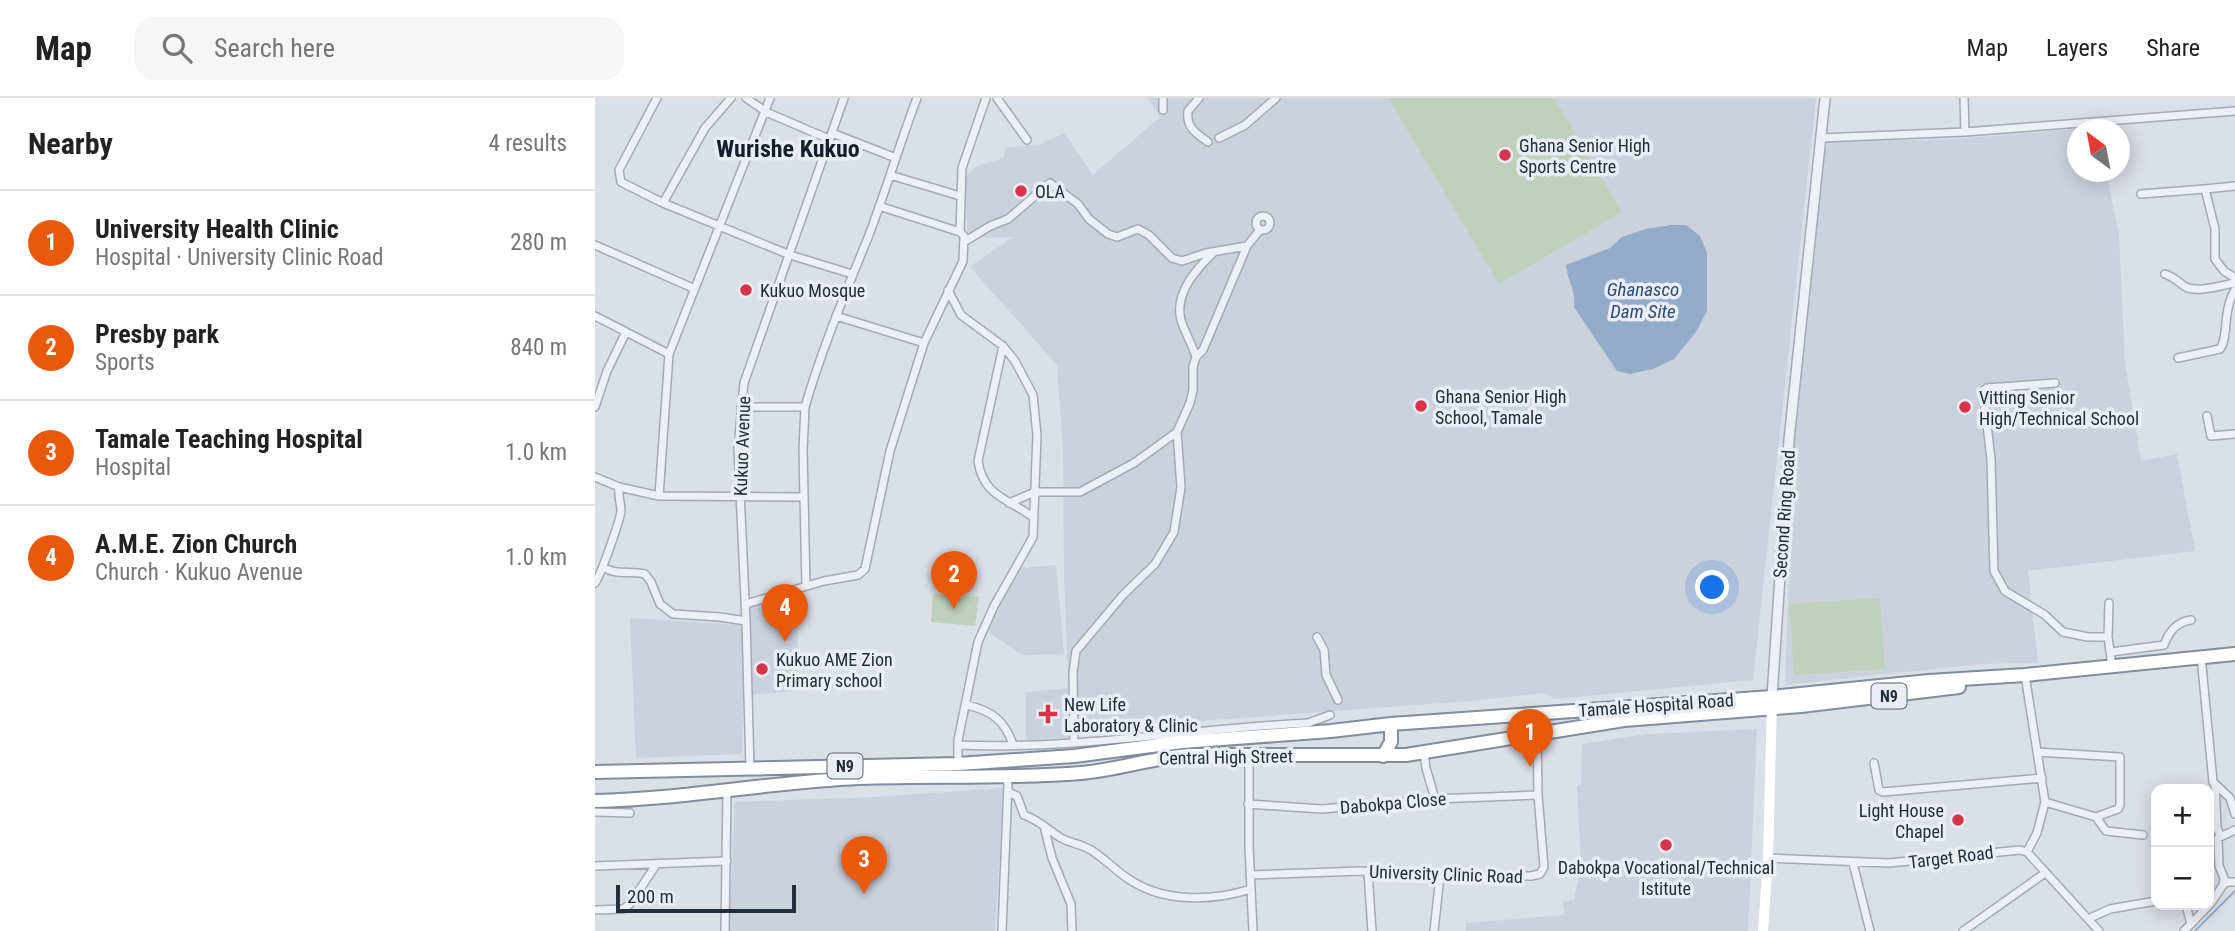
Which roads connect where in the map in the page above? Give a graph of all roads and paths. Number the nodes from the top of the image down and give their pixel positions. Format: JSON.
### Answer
{"nodes":[{"id":1,"x":657,"y":98,"type":"edge"},
{"id":2,"x":731,"y":98,"type":"edge"},
{"id":3,"x":746,"y":98,"type":"edge"},
{"id":4,"x":770,"y":98,"type":"edge"},
{"id":5,"x":845,"y":98,"type":"edge"},
{"id":6,"x":917,"y":98,"type":"edge"},
{"id":7,"x":986,"y":98,"type":"edge"},
{"id":8,"x":997,"y":98,"type":"edge"},
{"id":9,"x":1163,"y":98,"type":"edge"},
{"id":10,"x":1199,"y":98,"type":"edge"},
{"id":11,"x":1276,"y":98,"type":"edge"},
{"id":12,"x":1825,"y":98,"type":"edge"},
{"id":13,"x":1963,"y":98,"type":"edge"},
{"id":14,"x":1163,"y":110,"type":"dead end"},
{"id":15,"x":766,"y":111,"type":"junction"},
{"id":16,"x":2235,"y":111,"type":"edge"},
{"id":17,"x":1965,"y":132,"type":"junction"},
{"id":18,"x":831,"y":136,"type":"junction"},
{"id":19,"x":1219,"y":138,"type":"dead end"},
{"id":20,"x":1821,"y":138,"type":"junction"},
{"id":21,"x":1027,"y":139,"type":"dead end"},
{"id":22,"x":1208,"y":142,"type":"dead end"},
{"id":23,"x":896,"y":158,"type":"junction"},
{"id":24,"x":890,"y":175,"type":"junction"},
{"id":25,"x":2235,"y":186,"type":"edge"},
{"id":26,"x":2205,"y":189,"type":"junction"},
{"id":27,"x":2141,"y":194,"type":"dead end"},
{"id":28,"x":960,"y":196,"type":"junction"},
{"id":29,"x":663,"y":203,"type":"junction"},
{"id":30,"x":879,"y":206,"type":"junction"},
{"id":31,"x":721,"y":227,"type":"junction"},
{"id":32,"x":1260,"y":230,"type":"dead end"},
{"id":33,"x":960,"y":232,"type":"junction"},
{"id":34,"x":964,"y":242,"type":"junction"},
{"id":35,"x":595,"y":245,"type":"edge"},
{"id":36,"x":1247,"y":246,"type":"junction"},
{"id":37,"x":1213,"y":252,"type":"junction"},
{"id":38,"x":790,"y":255,"type":"junction"},
{"id":39,"x":852,"y":274,"type":"junction"},
{"id":40,"x":2165,"y":274,"type":"dead end"},
{"id":41,"x":2235,"y":280,"type":"edge"},
{"id":42,"x":695,"y":289,"type":"junction"},
{"id":43,"x":948,"y":290,"type":"junction"},
{"id":44,"x":2235,"y":290,"type":"edge"},
{"id":45,"x":595,"y":316,"type":"edge"},
{"id":46,"x":836,"y":316,"type":"junction"},
{"id":47,"x":626,"y":332,"type":"junction"},
{"id":48,"x":924,"y":343,"type":"junction"},
{"id":49,"x":1003,"y":346,"type":"junction"},
{"id":50,"x":669,"y":354,"type":"junction"},
{"id":51,"x":1196,"y":357,"type":"junction"},
{"id":52,"x":2178,"y":358,"type":"dead end"},
{"id":53,"x":2055,"y":383,"type":"dead end"},
{"id":54,"x":595,"y":407,"type":"edge"},
{"id":55,"x":741,"y":407,"type":"junction"},
{"id":56,"x":806,"y":407,"type":"junction"},
{"id":57,"x":2207,"y":416,"type":"dead end"},
{"id":58,"x":1177,"y":432,"type":"junction"},
{"id":59,"x":2235,"y":434,"type":"edge"},
{"id":60,"x":595,"y":477,"type":"edge"},
{"id":61,"x":619,"y":487,"type":"junction"},
{"id":62,"x":1035,"y":492,"type":"junction"},
{"id":63,"x":659,"y":496,"type":"junction"},
{"id":64,"x":804,"y":497,"type":"junction"},
{"id":65,"x":740,"y":498,"type":"junction"},
{"id":66,"x":1009,"y":503,"type":"junction"},
{"id":67,"x":1034,"y":518,"type":"junction"},
{"id":68,"x":603,"y":567,"type":"junction"},
{"id":69,"x":595,"y":583,"type":"edge"},
{"id":70,"x":806,"y":586,"type":"junction"},
{"id":71,"x":2109,"y":603,"type":"dead end"},
{"id":72,"x":745,"y":604,"type":"junction"},
{"id":73,"x":2191,"y":620,"type":"dead end"},
{"id":74,"x":747,"y":621,"type":"junction"},
{"id":75,"x":1317,"y":636,"type":"dead end"},
{"id":76,"x":2108,"y":637,"type":"junction"},
{"id":77,"x":2111,"y":652,"type":"junction"},
{"id":78,"x":2235,"y":654,"type":"edge"},
{"id":79,"x":2201,"y":656,"type":"junction"},
{"id":80,"x":2112,"y":666,"type":"junction"},
{"id":81,"x":2025,"y":675,"type":"junction"},
{"id":82,"x":1338,"y":700,"type":"dead end"},
{"id":83,"x":1772,"y":702,"type":"junction"},
{"id":84,"x":967,"y":705,"type":"junction"},
{"id":85,"x":1330,"y":715,"type":"dead end"},
{"id":86,"x":1391,"y":724,"type":"junction"},
{"id":87,"x":1331,"y":732,"type":"joint"},
{"id":88,"x":1537,"y":733,"type":"junction"},
{"id":89,"x":1074,"y":742,"type":"junction"},
{"id":90,"x":1013,"y":744,"type":"junction"},
{"id":91,"x":1050,"y":744,"type":"junction"},
{"id":92,"x":958,"y":745,"type":"junction"},
{"id":93,"x":1424,"y":752,"type":"junction"},
{"id":94,"x":2037,"y":752,"type":"junction"},
{"id":95,"x":1094,"y":754,"type":"junction"},
{"id":96,"x":1249,"y":756,"type":"junction"},
{"id":97,"x":1383,"y":756,"type":"junction"},
{"id":98,"x":1051,"y":758,"type":"junction"},
{"id":99,"x":958,"y":764,"type":"junction"},
{"id":100,"x":1874,"y":764,"type":"dead end"},
{"id":101,"x":750,"y":769,"type":"junction"},
{"id":102,"x":595,"y":772,"type":"edge"},
{"id":103,"x":1089,"y":772,"type":"junction"},
{"id":104,"x":1005,"y":776,"type":"junction"},
{"id":105,"x":2042,"y":778,"type":"junction"},
{"id":106,"x":2214,"y":784,"type":"edge"},
{"id":107,"x":2214,"y":785,"type":"joint"},
{"id":108,"x":727,"y":792,"type":"junction"},
{"id":109,"x":1008,"y":792,"type":"junction"},
{"id":110,"x":1538,"y":795,"type":"junction"},
{"id":111,"x":1435,"y":799,"type":"junction"},
{"id":112,"x":595,"y":801,"type":"edge"},
{"id":113,"x":2045,"y":802,"type":"junction"},
{"id":114,"x":1248,"y":804,"type":"junction"},
{"id":115,"x":595,"y":813,"type":"edge"},
{"id":116,"x":630,"y":813,"type":"dead end"},
{"id":117,"x":2235,"y":814,"type":"edge"},
{"id":118,"x":2097,"y":817,"type":"junction"},
{"id":119,"x":1044,"y":826,"type":"junction"},
{"id":120,"x":2235,"y":830,"type":"edge"},
{"id":121,"x":2143,"y":835,"type":"dead end"},
{"id":122,"x":2220,"y":835,"type":"junction"},
{"id":123,"x":2027,"y":852,"type":"junction"},
{"id":124,"x":1768,"y":858,"type":"junction"},
{"id":125,"x":727,"y":861,"type":"junction"},
{"id":126,"x":1853,"y":863,"type":"junction"},
{"id":127,"x":656,"y":865,"type":"junction"},
{"id":128,"x":595,"y":866,"type":"edge"},
{"id":129,"x":1368,"y":872,"type":"junction"},
{"id":130,"x":2045,"y":873,"type":"junction"},
{"id":131,"x":1250,"y":875,"type":"junction"},
{"id":132,"x":1440,"y":876,"type":"junction"},
{"id":133,"x":2235,"y":883,"type":"edge"},
{"id":134,"x":2223,"y":885,"type":"junction"},
{"id":135,"x":1251,"y":890,"type":"junction"},
{"id":136,"x":2214,"y":893,"type":"edge"},
{"id":137,"x":2214,"y":894,"type":"edge"},
{"id":138,"x":2151,"y":902,"type":"edge"},
{"id":139,"x":595,"y":910,"type":"edge"},
{"id":140,"x":2187,"y":910,"type":"edge"},
{"id":141,"x":2201,"y":910,"type":"edge"},
{"id":142,"x":2088,"y":919,"type":"junction"},
{"id":143,"x":2191,"y":924,"type":"junction"},
{"id":144,"x":1870,"y":929,"type":"edge"},
{"id":145,"x":725,"y":931,"type":"edge"},
{"id":146,"x":1002,"y":931,"type":"edge"},
{"id":147,"x":1072,"y":931,"type":"edge"},
{"id":148,"x":1253,"y":931,"type":"edge"},
{"id":149,"x":1372,"y":931,"type":"edge"},
{"id":150,"x":1434,"y":931,"type":"edge"},
{"id":151,"x":1763,"y":931,"type":"edge"},
{"id":152,"x":1861,"y":931,"type":"edge"},
{"id":153,"x":1963,"y":931,"type":"edge"},
{"id":154,"x":2099,"y":931,"type":"edge"},
{"id":155,"x":2184,"y":931,"type":"edge"}],
"edges":[{"from":1,"to":29,"type":"street"},
{"from":2,"to":29,"type":"street"},
{"from":3,"to":15,"type":"street"},
{"from":4,"to":15,"type":"street"},
{"from":5,"to":18,"type":"street","name":"Kukuo Avenue"},
{"from":6,"to":23,"type":"street"},
{"from":7,"to":28,"type":"street"},
{"from":8,"to":21,"type":"street"},
{"from":9,"to":14,"type":"street"},
{"from":10,"to":22,"type":"street"},
{"from":11,"to":19,"type":"street"},
{"from":12,"to":20,"type":"street","name":"Second Ring Road"},
{"from":13,"to":17,"type":"street"},
{"from":15,"to":18,"type":"street"},
{"from":15,"to":31,"type":"street"},
{"from":16,"to":17,"type":"street"},
{"from":17,"to":20,"type":"street"},
{"from":18,"to":23,"type":"street"},
{"from":18,"to":38,"type":"street","name":"Kukuo Avenue"},
{"from":20,"to":83,"type":"street","name":"Second Ring Road"},
{"from":23,"to":24,"type":"street"},
{"from":24,"to":28,"type":"street"},
{"from":24,"to":30,"type":"street"},
{"from":25,"to":26,"type":"street"},
{"from":26,"to":27,"type":"street"},
{"from":26,"to":41,"type":"street"},
{"from":28,"to":33,"type":"street"},
{"from":29,"to":31,"type":"street"},
{"from":30,"to":33,"type":"street"},
{"from":30,"to":39,"type":"street"},
{"from":31,"to":38,"type":"street"},
{"from":31,"to":42,"type":"street"},
{"from":32,"to":36,"type":"street"},
{"from":33,"to":34,"type":"street"},
{"from":34,"to":37,"type":"street"},
{"from":34,"to":43,"type":"street"},
{"from":35,"to":42,"type":"street"},
{"from":36,"to":37,"type":"street"},
{"from":36,"to":51,"type":"street"},
{"from":37,"to":51,"type":"street"},
{"from":38,"to":39,"type":"street"},
{"from":38,"to":55,"type":"street","name":"Kukuo Avenue"},
{"from":39,"to":46,"type":"street"},
{"from":40,"to":41,"type":"street"},
{"from":42,"to":50,"type":"street"},
{"from":43,"to":48,"type":"street"},
{"from":43,"to":49,"type":"street"},
{"from":44,"to":52,"type":"street"},
{"from":45,"to":47,"type":"street"},
{"from":46,"to":48,"type":"street"},
{"from":46,"to":56,"type":"street"},
{"from":47,"to":50,"type":"street"},
{"from":47,"to":54,"type":"street"},
{"from":48,"to":70,"type":"street"},
{"from":49,"to":62,"type":"street"},
{"from":49,"to":66,"type":"street"},
{"from":50,"to":63,"type":"street"},
{"from":51,"to":58,"type":"street"},
{"from":53,"to":76,"type":"street"},
{"from":55,"to":56,"type":"street"},
{"from":55,"to":65,"type":"street","name":"Kukuo Avenue"},
{"from":56,"to":64,"type":"street"},
{"from":57,"to":59,"type":"street"},
{"from":58,"to":62,"type":"street"},
{"from":58,"to":89,"type":"street"},
{"from":60,"to":61,"type":"street"},
{"from":61,"to":63,"type":"street"},
{"from":61,"to":68,"type":"street"},
{"from":62,"to":66,"type":"street"},
{"from":62,"to":67,"type":"street"},
{"from":63,"to":65,"type":"street"},
{"from":64,"to":65,"type":"street"},
{"from":64,"to":70,"type":"street"},
{"from":65,"to":72,"type":"street","name":"Kukuo Avenue"},
{"from":66,"to":67,"type":"street"},
{"from":67,"to":84,"type":"street"},
{"from":68,"to":69,"type":"street"},
{"from":68,"to":74,"type":"street"},
{"from":70,"to":72,"type":"street"},
{"from":71,"to":76,"type":"street"},
{"from":72,"to":74,"type":"street","name":"Kukuo Avenue"},
{"from":73,"to":77,"type":"street"},
{"from":74,"to":101,"type":"street","name":"Kukuo Avenue"},
{"from":75,"to":82,"type":"street"},
{"from":76,"to":77,"type":"street"},
{"from":77,"to":80,"type":"street"},
{"from":78,"to":79,"type":"highway","number":"N9"},
{"from":79,"to":80,"type":"highway","number":"N9"},
{"from":79,"to":106,"type":"street"},
{"from":80,"to":81,"type":"highway","number":"N9"},
{"from":81,"to":83,"type":"highway","number":"N9"},
{"from":81,"to":94,"type":"street"},
{"from":83,"to":86,"type":"highway","name":"Tamale Hospital Road","number":"N9"},
{"from":83,"to":88,"type":"highway","name":"Central High Street","number":"N9"},
{"from":83,"to":124,"type":"main road","name":"Second Ring Road"},
{"from":84,"to":90,"type":"street"},
{"from":84,"to":92,"type":"street"},
{"from":85,"to":89,"type":"street"},
{"from":86,"to":87,"type":"highway","name":"Tamale Hospital Road","number":"N9"},
{"from":86,"to":97,"type":"highway"},
{"from":87,"to":95,"type":"highway","name":"Central High Street","number":"N9"},
{"from":88,"to":93,"type":"highway","name":"Central High Street","number":"N9"},
{"from":88,"to":110,"type":"street","name":"University Clinic Road"},
{"from":89,"to":91,"type":"street"},
{"from":90,"to":91,"type":"street"},
{"from":90,"to":92,"type":"street"},
{"from":91,"to":98,"type":"street"},
{"from":92,"to":99,"type":"street"},
{"from":93,"to":97,"type":"highway","name":"Central High Street","number":"N9"},
{"from":93,"to":111,"type":"street"},
{"from":94,"to":105,"type":"street"},
{"from":94,"to":118,"type":"street"},
{"from":95,"to":98,"type":"highway","name":"Central High Street","number":"N9"},
{"from":95,"to":103,"type":"highway"},
{"from":96,"to":97,"type":"highway","name":"Central High Street","number":"N9"},
{"from":96,"to":103,"type":"highway","name":"Central High Street","number":"N9"},
{"from":96,"to":114,"type":"street"},
{"from":98,"to":99,"type":"highway","name":"Central High Street","number":"N9"},
{"from":99,"to":101,"type":"highway","name":"Central High Street","number":"N9"},
{"from":100,"to":105,"type":"street"},
{"from":101,"to":102,"type":"highway","name":"Central High Street","number":"N9"},
{"from":103,"to":104,"type":"highway","name":"Central High Street","number":"N9"},
{"from":104,"to":108,"type":"highway","name":"Central High Street","number":"N9"},
{"from":104,"to":109,"type":"street"},
{"from":105,"to":113,"type":"street"},
{"from":107,"to":117,"type":"street"},
{"from":107,"to":122,"type":"street"},
{"from":108,"to":112,"type":"highway","name":"Central High Street","number":"N9"},
{"from":108,"to":125,"type":"street"},
{"from":109,"to":119,"type":"street"},
{"from":109,"to":146,"type":"street"},
{"from":110,"to":111,"type":"street","name":"Dabokpa Close"},
{"from":110,"to":132,"type":"street","name":"University Clinic Road"},
{"from":111,"to":114,"type":"street","name":"Dabokpa Close"},
{"from":113,"to":118,"type":"street"},
{"from":113,"to":123,"type":"street"},
{"from":114,"to":131,"type":"street"},
{"from":115,"to":116,"type":"street"},
{"from":118,"to":121,"type":"street"},
{"from":119,"to":135,"type":"street"},
{"from":119,"to":147,"type":"street"},
{"from":120,"to":122,"type":"street"},
{"from":122,"to":134,"type":"street"},
{"from":123,"to":126,"type":"street","name":"Target Road"},
{"from":123,"to":130,"type":"street"},
{"from":124,"to":126,"type":"street","name":"Target Road"},
{"from":124,"to":151,"type":"main road","name":"Second Ring Road"},
{"from":125,"to":127,"type":"street"},
{"from":125,"to":145,"type":"street"},
{"from":126,"to":144,"type":"street"},
{"from":127,"to":128,"type":"street"},
{"from":127,"to":139,"type":"street"},
{"from":129,"to":131,"type":"street","name":"University Clinic Road"},
{"from":129,"to":132,"type":"street","name":"University Clinic Road"},
{"from":129,"to":149,"type":"street"},
{"from":130,"to":142,"type":"street"},
{"from":130,"to":153,"type":"street"},
{"from":131,"to":135,"type":"street"},
{"from":132,"to":150,"type":"street"},
{"from":133,"to":134,"type":"street"},
{"from":133,"to":137,"type":"street"},
{"from":134,"to":136,"type":"street"},
{"from":135,"to":148,"type":"street"},
{"from":138,"to":142,"type":"street"},
{"from":140,"to":143,"type":"street"},
{"from":141,"to":143,"type":"street"},
{"from":142,"to":154,"type":"street"},
{"from":143,"to":155,"type":"street"},
{"from":144,"to":152,"type":"street"}]}
